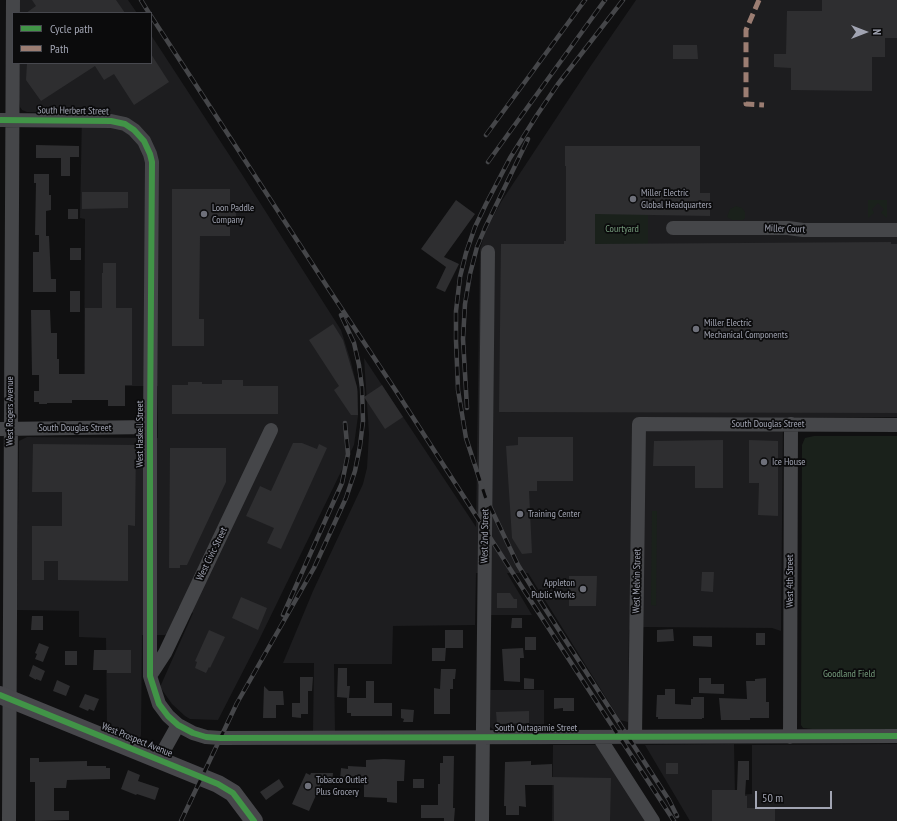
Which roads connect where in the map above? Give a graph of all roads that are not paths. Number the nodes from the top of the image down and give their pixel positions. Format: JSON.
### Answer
{"nodes":[{"id":1,"x":12,"y":0,"type":"edge"},
{"id":2,"x":6,"y":120,"type":"edge"},
{"id":3,"x":141,"y":136,"type":"joint"},
{"id":4,"x":673,"y":228,"type":"dead end"},
{"id":5,"x":897,"y":230,"type":"edge"},
{"id":6,"x":488,"y":252,"type":"dead end"},
{"id":7,"x":640,"y":424,"type":"joint"},
{"id":8,"x":791,"y":424,"type":"junction"},
{"id":9,"x":897,"y":425,"type":"edge"},
{"id":10,"x":150,"y":427,"type":"junction"},
{"id":11,"x":5,"y":429,"type":"edge"},
{"id":12,"x":272,"y":430,"type":"dead end"},
{"id":13,"x":150,"y":676,"type":"junction"},
{"id":14,"x":4,"y":696,"type":"edge"},
{"id":15,"x":178,"y":725,"type":"junction"},
{"id":16,"x":897,"y":736,"type":"edge"},
{"id":17,"x":598,"y":737,"type":"junction"},
{"id":18,"x":790,"y":737,"type":"junction"},
{"id":19,"x":482,"y":738,"type":"junction"},
{"id":20,"x":635,"y":738,"type":"junction"},
{"id":21,"x":4,"y":739,"type":"edge"},
{"id":22,"x":159,"y":759,"type":"junction"},
{"id":23,"x":8,"y":821,"type":"edge"},
{"id":24,"x":254,"y":821,"type":"edge"},
{"id":25,"x":482,"y":821,"type":"edge"},
{"id":26,"x":653,"y":821,"type":"edge"}],
"edges":[{"from":1,"to":2,"type":"street","name":"West Rogers Avenue"},
{"from":2,"to":3,"type":"street","name":"South Herbert Street"},
{"from":2,"to":11,"type":"street","name":"West Rogers Avenue"},
{"from":3,"to":10,"type":"street","name":"West Haskell Street"},
{"from":4,"to":5,"type":"street","name":"Miller Court"},
{"from":6,"to":19,"type":"street","name":"West 2nd Street"},
{"from":7,"to":8,"type":"street","name":"South Douglas Street"},
{"from":7,"to":20,"type":"street","name":"West Melvin Street"},
{"from":8,"to":9,"type":"street","name":"South Douglas Street"},
{"from":8,"to":18,"type":"street","name":"West 4th Street"},
{"from":10,"to":11,"type":"street","name":"South Douglas Street"},
{"from":10,"to":13,"type":"street","name":"West Haskell Street"},
{"from":11,"to":14,"type":"street","name":"West Rogers Avenue"},
{"from":12,"to":13,"type":"street","name":"West Civic Street"},
{"from":13,"to":15,"type":"street","name":"West Haskell Street"},
{"from":14,"to":21,"type":"street","name":"West Rogers Avenue"},
{"from":14,"to":22,"type":"main road","name":"West Prospect Avenue"},
{"from":15,"to":19,"type":"street","name":"South Outagamie Street"},
{"from":15,"to":22,"type":"street"},
{"from":16,"to":18,"type":"street","name":"South Outagamie Street"},
{"from":17,"to":19,"type":"street","name":"South Outagamie Street"},
{"from":17,"to":20,"type":"street","name":"South Outagamie Street"},
{"from":17,"to":26,"type":"street"},
{"from":18,"to":20,"type":"street","name":"South Outagamie Street"},
{"from":19,"to":25,"type":"street","name":"West 2nd Street"},
{"from":21,"to":23,"type":"street","name":"West Rogers Avenue"},
{"from":22,"to":24,"type":"main road","name":"West Prospect Avenue"}]}
